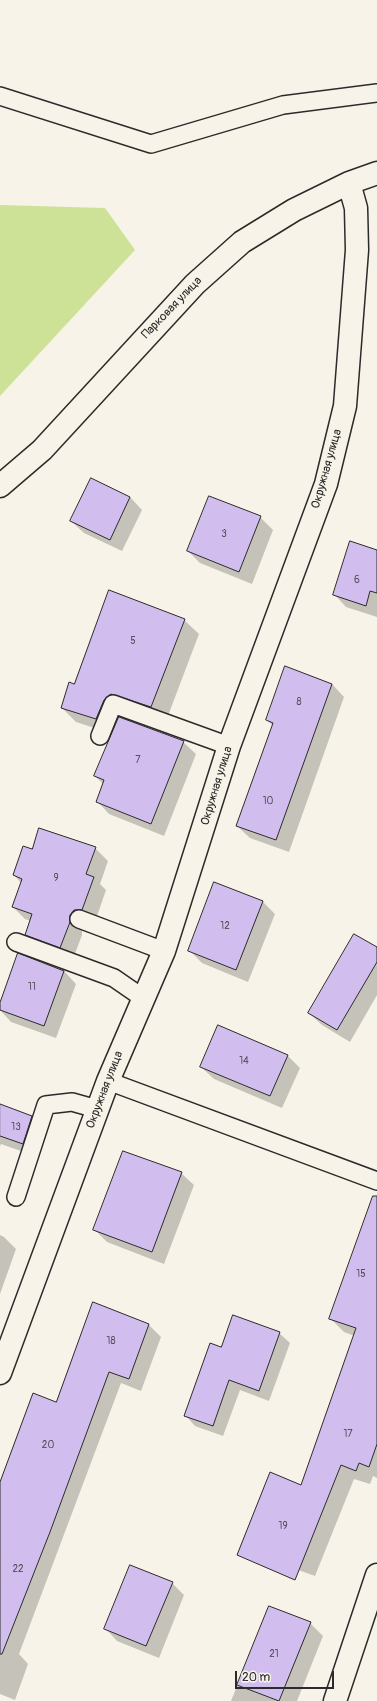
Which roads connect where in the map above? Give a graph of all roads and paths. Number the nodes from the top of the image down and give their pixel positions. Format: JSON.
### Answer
{"nodes":[{"id":1,"x":377,"y":93,"type":"edge"},
{"id":2,"x":0,"y":96,"type":"edge"},
{"id":3,"x":377,"y":174,"type":"edge"},
{"id":4,"x":350,"y":183,"type":"junction"},
{"id":5,"x":0,"y":486,"type":"edge"},
{"id":6,"x":100,"y":736,"type":"dead end"},
{"id":7,"x":229,"y":746,"type":"junction"},
{"id":8,"x":79,"y":919,"type":"dead end"},
{"id":9,"x":16,"y":942,"type":"dead end"},
{"id":10,"x":164,"y":950,"type":"junction"},
{"id":11,"x":143,"y":998,"type":"junction"},
{"id":12,"x":108,"y":1081,"type":"junction"},
{"id":13,"x":97,"y":1110,"type":"junction"},
{"id":14,"x":377,"y":1181,"type":"edge"},
{"id":15,"x":16,"y":1197,"type":"dead end"},
{"id":16,"x":0,"y":1373,"type":"edge"},
{"id":17,"x":377,"y":1575,"type":"edge"},
{"id":18,"x":335,"y":1701,"type":"edge"}],
"edges":[{"from":1,"to":2,"type":"lane"},
{"from":3,"to":4,"type":"street","name":"Парковая улица"},
{"from":4,"to":5,"type":"street","name":"Парковая улица"},
{"from":4,"to":7,"type":"street","name":"Окружная улица"},
{"from":6,"to":7,"type":"lane"},
{"from":7,"to":10,"type":"street","name":"Окружная улица"},
{"from":8,"to":10,"type":"lane"},
{"from":9,"to":11,"type":"lane"},
{"from":10,"to":11,"type":"street","name":"Окружная улица"},
{"from":11,"to":12,"type":"street","name":"Окружная улица"},
{"from":12,"to":13,"type":"street","name":"Окружная улица"},
{"from":12,"to":14,"type":"lane"},
{"from":13,"to":15,"type":"lane"},
{"from":13,"to":16,"type":"street","name":"Окружная улица"},
{"from":17,"to":18,"type":"street"}]}
